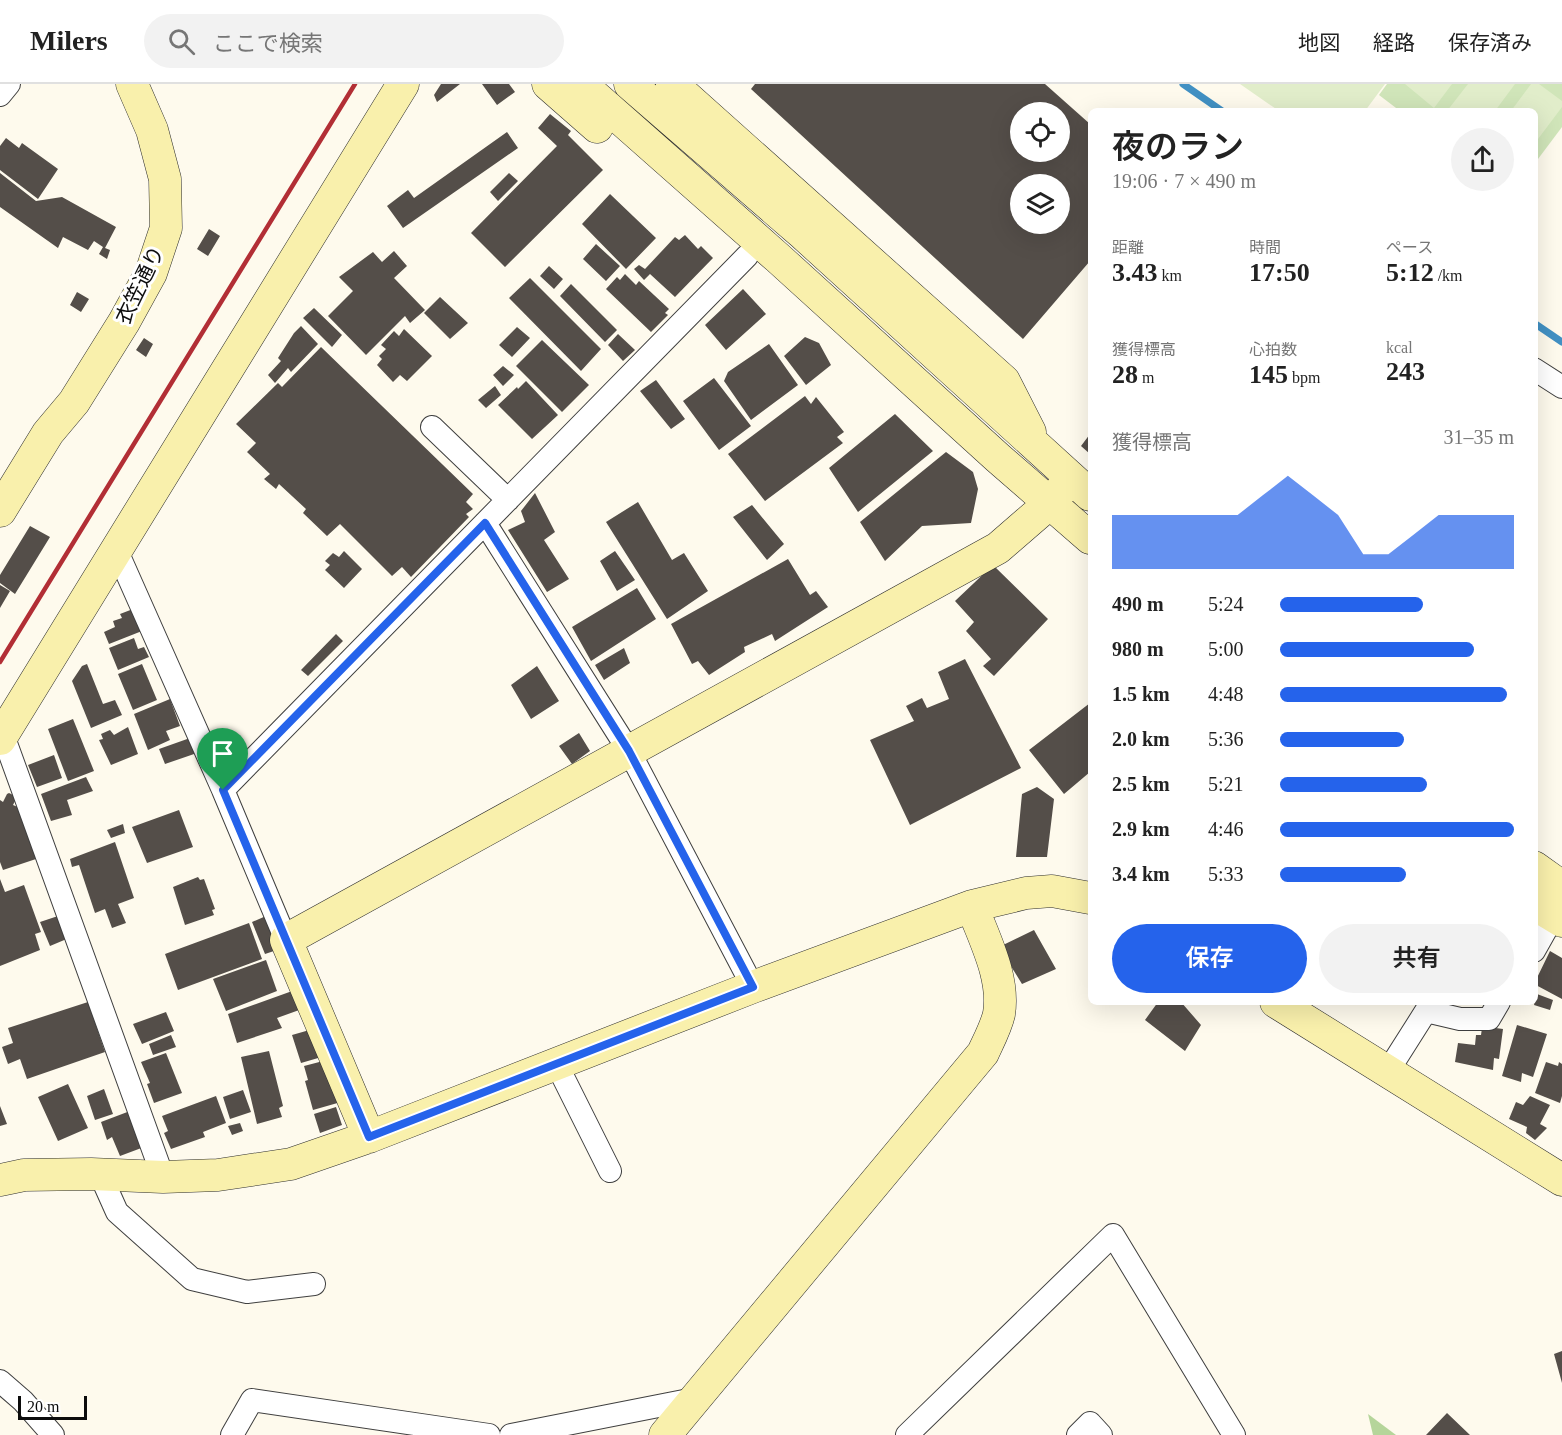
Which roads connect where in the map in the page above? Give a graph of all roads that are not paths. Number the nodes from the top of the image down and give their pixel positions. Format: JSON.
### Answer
{"nodes":[{"id":1,"x":9,"y":84,"type":"edge"},
{"id":2,"x":114,"y":84,"type":"edge"},
{"id":3,"x":132,"y":84,"type":"edge"},
{"id":4,"x":403,"y":84,"type":"edge"},
{"id":5,"x":548,"y":84,"type":"edge"},
{"id":6,"x":581,"y":84,"type":"edge"},
{"id":7,"x":630,"y":84,"type":"edge"},
{"id":8,"x":672,"y":84,"type":"edge"},
{"id":9,"x":0,"y":95,"type":"edge"},
{"id":10,"x":747,"y":256,"type":"junction"},
{"id":11,"x":1538,"y":372,"type":"edge"},
{"id":12,"x":1562,"y":387,"type":"edge"},
{"id":13,"x":432,"y":427,"type":"dead end"},
{"id":14,"x":48,"y":433,"type":"junction"},
{"id":15,"x":1040,"y":451,"type":"junction"},
{"id":16,"x":998,"y":458,"type":"junction"},
{"id":17,"x":1081,"y":486,"type":"edge"},
{"id":18,"x":508,"y":500,"type":"junction"},
{"id":19,"x":1050,"y":503,"type":"junction"},
{"id":20,"x":0,"y":511,"type":"edge"},
{"id":21,"x":485,"y":523,"type":"junction"},
{"id":22,"x":1088,"y":536,"type":"edge"},
{"id":23,"x":116,"y":549,"type":"junction"},
{"id":24,"x":1,"y":737,"type":"edge"},
{"id":25,"x":629,"y":751,"type":"junction"},
{"id":26,"x":223,"y":790,"type":"junction"},
{"id":27,"x":1538,"y":870,"type":"edge"},
{"id":28,"x":1562,"y":887,"type":"edge"},
{"id":29,"x":1088,"y":898,"type":"edge"},
{"id":30,"x":972,"y":906,"type":"junction"},
{"id":31,"x":1550,"y":914,"type":"edge"},
{"id":32,"x":286,"y":940,"type":"junction"},
{"id":33,"x":1538,"y":942,"type":"edge"},
{"id":34,"x":753,"y":987,"type":"junction"},
{"id":35,"x":1281,"y":1005,"type":"edge"},
{"id":36,"x":1497,"y":1005,"type":"edge"},
{"id":37,"x":556,"y":1063,"type":"junction"},
{"id":38,"x":1388,"y":1071,"type":"junction"},
{"id":39,"x":369,"y":1137,"type":"junction"},
{"id":40,"x":610,"y":1171,"type":"dead end"},
{"id":41,"x":100,"y":1174,"type":"junction"},
{"id":42,"x":163,"y":1177,"type":"junction"},
{"id":43,"x":0,"y":1180,"type":"edge"},
{"id":44,"x":1562,"y":1180,"type":"edge"},
{"id":45,"x":314,"y":1284,"type":"dead end"},
{"id":46,"x":0,"y":1381,"type":"edge"},
{"id":47,"x":694,"y":1399,"type":"junction"},
{"id":48,"x":371,"y":1426,"type":"edge"},
{"id":49,"x":53,"y":1435,"type":"edge"},
{"id":50,"x":232,"y":1435,"type":"edge"},
{"id":51,"x":489,"y":1435,"type":"edge"},
{"id":52,"x":511,"y":1435,"type":"edge"},
{"id":53,"x":666,"y":1435,"type":"edge"},
{"id":54,"x":907,"y":1435,"type":"edge"},
{"id":55,"x":1078,"y":1435,"type":"edge"},
{"id":56,"x":1101,"y":1435,"type":"edge"},
{"id":57,"x":1234,"y":1435,"type":"edge"}],
"edges":[{"from":1,"to":9,"type":"street"},
{"from":2,"to":14,"type":"street","name":"衣笠通り"},
{"from":3,"to":14,"type":"street","name":"衣笠通り"},
{"from":4,"to":23,"type":"street"},
{"from":5,"to":10,"type":"street"},
{"from":6,"to":16,"type":"street"},
{"from":7,"to":15,"type":"street"},
{"from":8,"to":15,"type":"street"},
{"from":10,"to":16,"type":"street"},
{"from":10,"to":18,"type":"street"},
{"from":11,"to":12,"type":"street"},
{"from":13,"to":18,"type":"street"},
{"from":14,"to":20,"type":"street","name":"衣笠通り"},
{"from":15,"to":17,"type":"street"},
{"from":16,"to":19,"type":"street"},
{"from":17,"to":19,"type":"street"},
{"from":18,"to":21,"type":"street"},
{"from":19,"to":22,"type":"street"},
{"from":19,"to":25,"type":"street"},
{"from":21,"to":25,"type":"street"},
{"from":21,"to":26,"type":"street"},
{"from":23,"to":24,"type":"street"},
{"from":23,"to":26,"type":"street"},
{"from":24,"to":42,"type":"street"},
{"from":25,"to":32,"type":"street"},
{"from":25,"to":34,"type":"street"},
{"from":26,"to":32,"type":"street"},
{"from":27,"to":28,"type":"street"},
{"from":29,"to":30,"type":"street"},
{"from":30,"to":34,"type":"street"},
{"from":30,"to":47,"type":"street"},
{"from":31,"to":33,"type":"street"},
{"from":32,"to":39,"type":"street"},
{"from":34,"to":37,"type":"street"},
{"from":35,"to":38,"type":"street"},
{"from":36,"to":38,"type":"street"},
{"from":37,"to":39,"type":"street"},
{"from":37,"to":40,"type":"street"},
{"from":38,"to":44,"type":"street"},
{"from":39,"to":42,"type":"street"},
{"from":41,"to":42,"type":"street"},
{"from":41,"to":43,"type":"street"},
{"from":41,"to":45,"type":"street"},
{"from":46,"to":49,"type":"street"},
{"from":47,"to":52,"type":"street"},
{"from":47,"to":53,"type":"street"},
{"from":48,"to":50,"type":"street"},
{"from":48,"to":51,"type":"street"},
{"from":54,"to":57,"type":"street"},
{"from":55,"to":56,"type":"street"}]}
